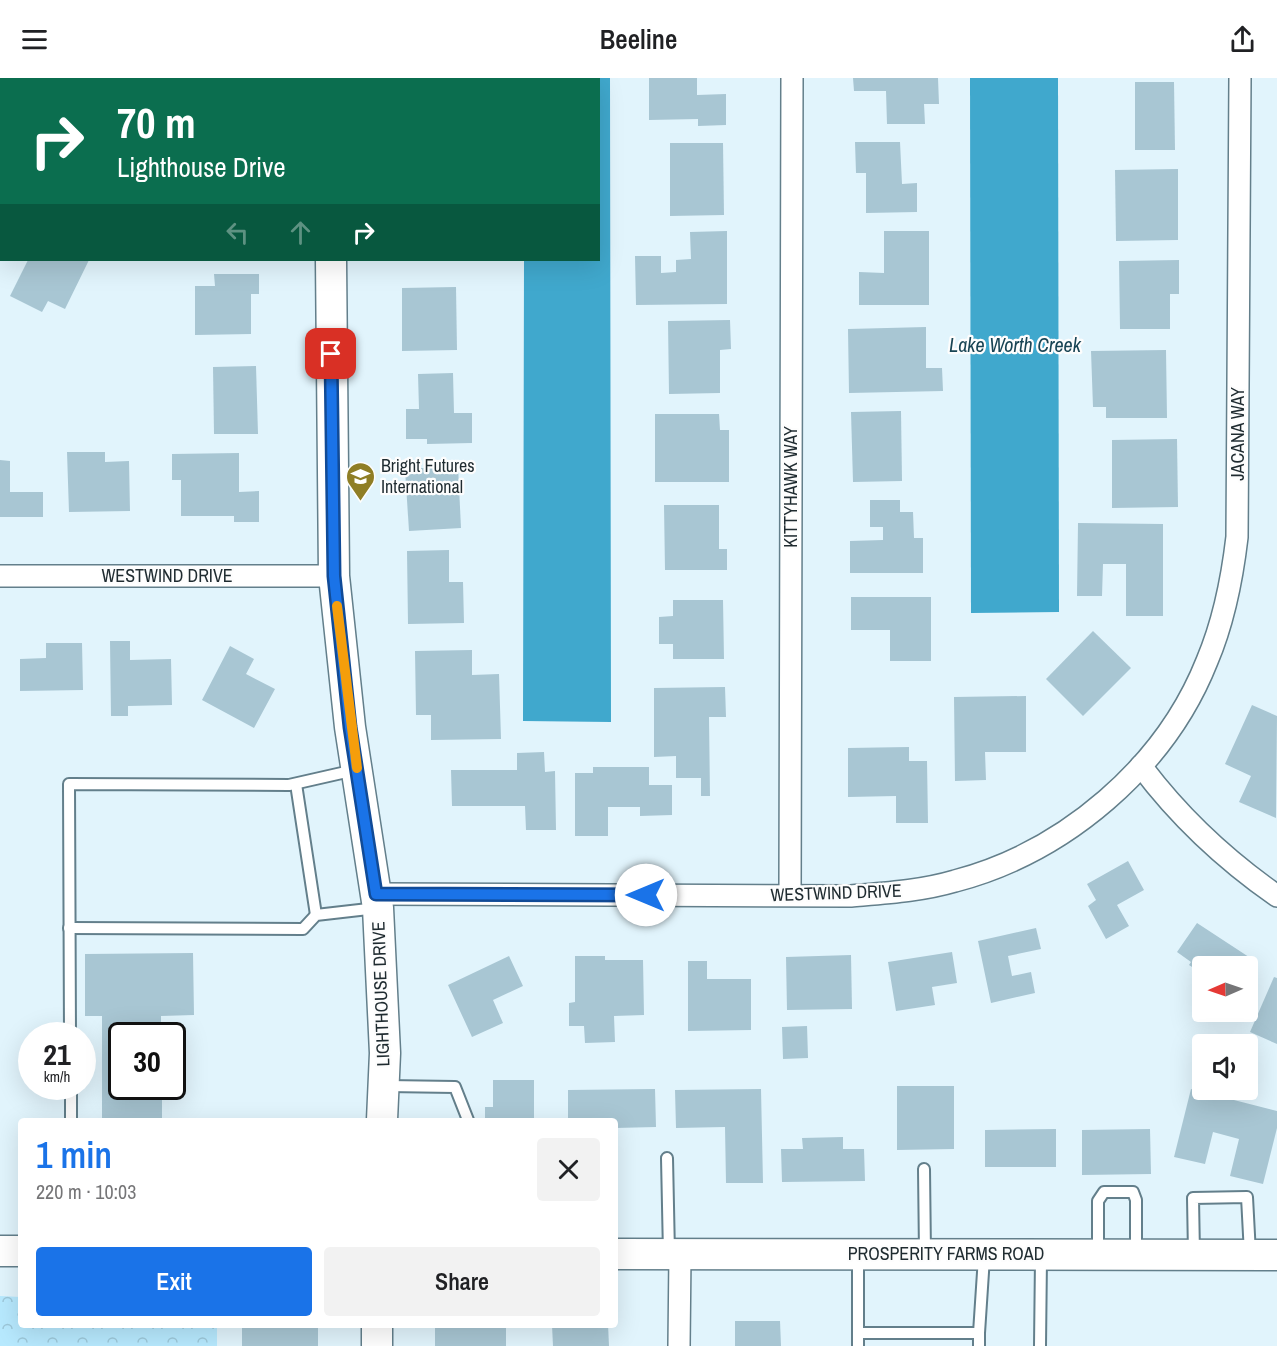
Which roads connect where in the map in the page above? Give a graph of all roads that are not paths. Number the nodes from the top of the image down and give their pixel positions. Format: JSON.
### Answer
{"nodes":[{"id":1,"x":792,"y":78,"type":"edge"},
{"id":2,"x":1240,"y":78,"type":"edge"},
{"id":3,"x":331,"y":261,"type":"edge"},
{"id":4,"x":0,"y":576,"type":"edge"},
{"id":5,"x":334,"y":576,"type":"junction"},
{"id":6,"x":1141,"y":766,"type":"junction"},
{"id":7,"x":357,"y":769,"type":"junction"},
{"id":8,"x":296,"y":784,"type":"junction"},
{"id":9,"x":790,"y":896,"type":"junction"},
{"id":10,"x":1277,"y":896,"type":"edge"},
{"id":11,"x":377,"y":901,"type":"junction"},
{"id":12,"x":315,"y":915,"type":"junction"},
{"id":13,"x":69,"y":928,"type":"junction"},
{"id":14,"x":70,"y":1022,"type":"edge"},
{"id":15,"x":383,"y":1086,"type":"junction"},
{"id":16,"x":71,"y":1100,"type":"edge"},
{"id":17,"x":71,"y":1118,"type":"edge"},
{"id":18,"x":382,"y":1118,"type":"edge"},
{"id":19,"x":467,"y":1118,"type":"edge"},
{"id":20,"x":667,"y":1158,"type":"dead end"},
{"id":21,"x":924,"y":1169,"type":"dead end"},
{"id":22,"x":0,"y":1251,"type":"edge"},
{"id":23,"x":18,"y":1251,"type":"edge"},
{"id":24,"x":984,"y":1252,"type":"junction"},
{"id":25,"x":618,"y":1254,"type":"edge"},
{"id":26,"x":674,"y":1254,"type":"junction"},
{"id":27,"x":858,"y":1254,"type":"junction"},
{"id":28,"x":926,"y":1254,"type":"junction"},
{"id":29,"x":1041,"y":1254,"type":"junction"},
{"id":30,"x":1098,"y":1254,"type":"junction"},
{"id":31,"x":1194,"y":1254,"type":"junction"},
{"id":32,"x":1136,"y":1255,"type":"junction"},
{"id":33,"x":1264,"y":1255,"type":"edge"},
{"id":34,"x":377,"y":1328,"type":"edge"},
{"id":35,"x":858,"y":1333,"type":"junction"},
{"id":36,"x":979,"y":1333,"type":"junction"},
{"id":37,"x":377,"y":1346,"type":"edge"},
{"id":38,"x":679,"y":1346,"type":"edge"},
{"id":39,"x":858,"y":1346,"type":"edge"},
{"id":40,"x":979,"y":1346,"type":"edge"},
{"id":41,"x":1040,"y":1346,"type":"edge"}],
"edges":[{"from":1,"to":9,"type":"street","name":"KITTYHAWK WAY"},
{"from":2,"to":6,"type":"street","name":"JACANA WAY"},
{"from":3,"to":5,"type":"street","name":"LIGHTHOUSE DRIVE"},
{"from":4,"to":5,"type":"street","name":"WESTWIND DRIVE"},
{"from":5,"to":7,"type":"street","name":"LIGHTHOUSE DRIVE"},
{"from":6,"to":9,"type":"street","name":"WESTWIND DRIVE"},
{"from":6,"to":10,"type":"street"},
{"from":7,"to":8,"type":"lane"},
{"from":7,"to":11,"type":"street","name":"LIGHTHOUSE DRIVE"},
{"from":8,"to":12,"type":"lane"},
{"from":8,"to":13,"type":"lane"},
{"from":9,"to":11,"type":"street","name":"WESTWIND DRIVE"},
{"from":11,"to":12,"type":"lane"},
{"from":11,"to":15,"type":"street","name":"LIGHTHOUSE DRIVE"},
{"from":12,"to":13,"type":"lane"},
{"from":13,"to":14,"type":"lane"},
{"from":15,"to":18,"type":"street","name":"LIGHTHOUSE DRIVE"},
{"from":15,"to":19,"type":"lane"},
{"from":16,"to":17,"type":"lane"},
{"from":20,"to":26,"type":"lane"},
{"from":21,"to":28,"type":"lane"},
{"from":22,"to":23,"type":"street"},
{"from":24,"to":28,"type":"street","name":"PROSPERITY FARMS ROAD"},
{"from":24,"to":29,"type":"street","name":"PROSPERITY FARMS ROAD"},
{"from":24,"to":36,"type":"lane"},
{"from":25,"to":26,"type":"street","name":"PROSPERITY FARMS ROAD"},
{"from":26,"to":27,"type":"street","name":"PROSPERITY FARMS ROAD"},
{"from":26,"to":38,"type":"street"},
{"from":27,"to":28,"type":"street","name":"PROSPERITY FARMS ROAD"},
{"from":27,"to":35,"type":"lane"},
{"from":29,"to":30,"type":"street","name":"PROSPERITY FARMS ROAD"},
{"from":29,"to":41,"type":"lane"},
{"from":30,"to":32,"type":"street","name":"PROSPERITY FARMS ROAD"},
{"from":30,"to":32,"type":"lane"},
{"from":31,"to":32,"type":"street","name":"PROSPERITY FARMS ROAD"},
{"from":31,"to":33,"type":"street","name":"PROSPERITY FARMS ROAD"},
{"from":31,"to":33,"type":"lane"},
{"from":34,"to":37,"type":"street"},
{"from":35,"to":36,"type":"lane"},
{"from":35,"to":39,"type":"lane"},
{"from":36,"to":40,"type":"lane"}]}
